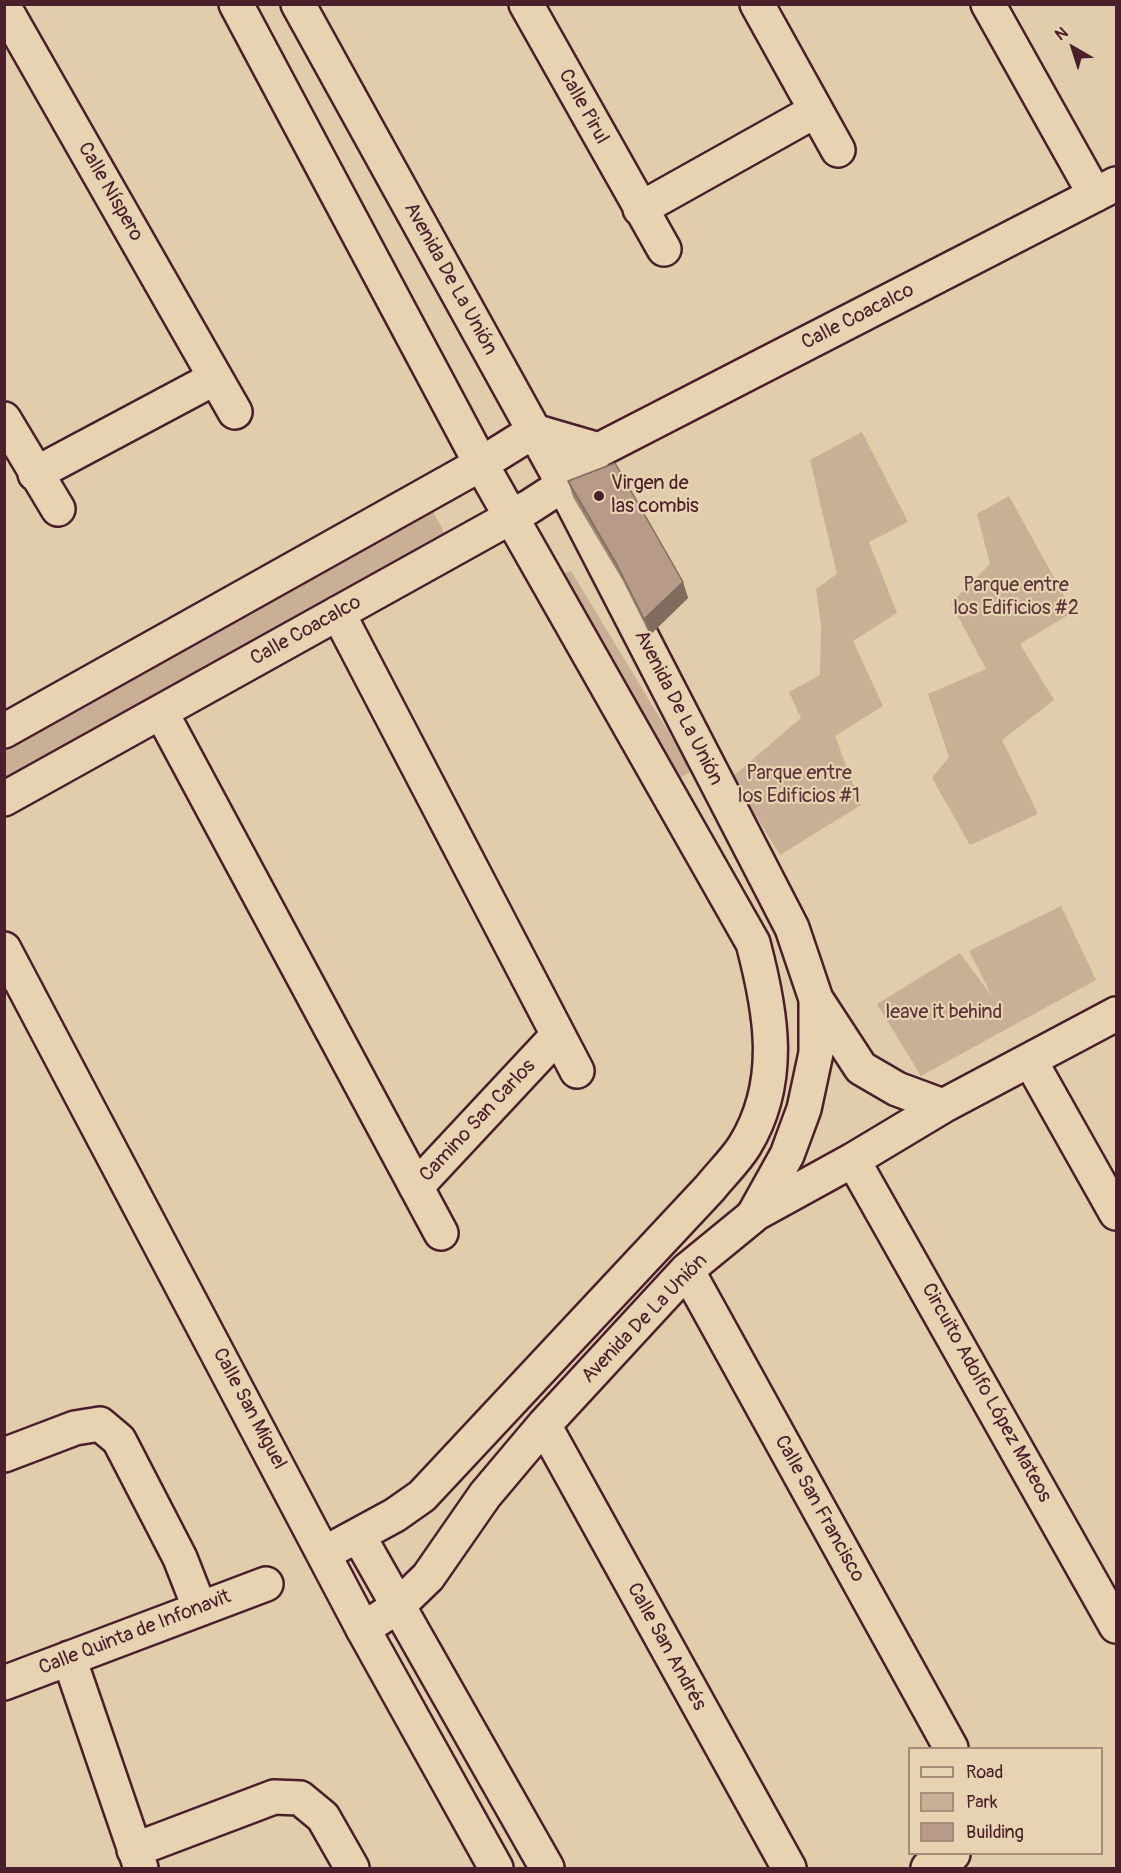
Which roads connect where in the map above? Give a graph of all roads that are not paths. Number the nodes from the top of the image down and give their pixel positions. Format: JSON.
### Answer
{"nodes":[{"id":1,"x":236,"y":4,"type":"edge"},
{"id":2,"x":298,"y":4,"type":"edge"},
{"id":3,"x":526,"y":4,"type":"edge"},
{"id":4,"x":757,"y":4,"type":"edge"},
{"id":5,"x":4,"y":7,"type":"edge"},
{"id":6,"x":1000,"y":8,"type":"edge"},
{"id":7,"x":815,"y":111,"type":"junction"},
{"id":8,"x":838,"y":150,"type":"dead end"},
{"id":9,"x":1106,"y":189,"type":"edge"},
{"id":10,"x":640,"y":209,"type":"junction"},
{"id":11,"x":664,"y":249,"type":"dead end"},
{"id":12,"x":215,"y":378,"type":"junction"},
{"id":13,"x":235,"y":412,"type":"dead end"},
{"id":14,"x":4,"y":419,"type":"edge"},
{"id":15,"x":534,"y":431,"type":"junction"},
{"id":16,"x":599,"y":450,"type":"junction"},
{"id":17,"x":481,"y":464,"type":"junction"},
{"id":18,"x":35,"y":474,"type":"junction"},
{"id":19,"x":563,"y":485,"type":"junction"},
{"id":20,"x":58,"y":509,"type":"dead end"},
{"id":21,"x":512,"y":516,"type":"junction"},
{"id":22,"x":338,"y":613,"type":"junction"},
{"id":23,"x":161,"y":712,"type":"junction"},
{"id":24,"x":4,"y":731,"type":"edge"},
{"id":25,"x":4,"y":800,"type":"edge"},
{"id":26,"x":4,"y":949,"type":"edge"},
{"id":27,"x":816,"y":999,"type":"junction"},
{"id":28,"x":1116,"y":1014,"type":"edge"},
{"id":29,"x":557,"y":1036,"type":"junction"},
{"id":30,"x":1031,"y":1062,"type":"junction"},
{"id":31,"x":577,"y":1071,"type":"dead end"},
{"id":32,"x":943,"y":1106,"type":"junction"},
{"id":33,"x":853,"y":1161,"type":"junction"},
{"id":34,"x":417,"y":1187,"type":"junction"},
{"id":35,"x":1116,"y":1213,"type":"edge"},
{"id":36,"x":753,"y":1216,"type":"junction"},
{"id":37,"x":441,"y":1233,"type":"dead end"},
{"id":38,"x":687,"y":1270,"type":"junction"},
{"id":39,"x":544,"y":1425,"type":"junction"},
{"id":40,"x":4,"y":1455,"type":"edge"},
{"id":41,"x":358,"y":1535,"type":"junction"},
{"id":42,"x":325,"y":1553,"type":"junction"},
{"id":43,"x":266,"y":1584,"type":"dead end"},
{"id":44,"x":397,"y":1607,"type":"junction"},
{"id":45,"x":200,"y":1609,"type":"junction"},
{"id":46,"x":1116,"y":1623,"type":"edge"},
{"id":47,"x":363,"y":1629,"type":"junction"},
{"id":48,"x":69,"y":1658,"type":"junction"},
{"id":49,"x":4,"y":1683,"type":"edge"},
{"id":50,"x":950,"y":1747,"type":"edge"},
{"id":51,"x":951,"y":1855,"type":"edge"},
{"id":52,"x":137,"y":1859,"type":"edge"},
{"id":53,"x":352,"y":1869,"type":"edge"},
{"id":54,"x":496,"y":1869,"type":"edge"},
{"id":55,"x":547,"y":1869,"type":"edge"},
{"id":56,"x":789,"y":1869,"type":"edge"},
{"id":57,"x":928,"y":1869,"type":"edge"}],
"edges":[{"from":1,"to":17,"type":"street","name":"Avenida De La Unión"},
{"from":2,"to":15,"type":"street","name":"Avenida De La Unión"},
{"from":3,"to":10,"type":"street","name":"Calle Pirul"},
{"from":4,"to":7,"type":"street"},
{"from":5,"to":12,"type":"street","name":"Calle Níspero"},
{"from":6,"to":9,"type":"street"},
{"from":7,"to":8,"type":"street"},
{"from":7,"to":10,"type":"street"},
{"from":9,"to":16,"type":"street","name":"Calle Coacalco"},
{"from":10,"to":11,"type":"street","name":"Calle Pirul"},
{"from":12,"to":13,"type":"street","name":"Calle Níspero"},
{"from":12,"to":18,"type":"street"},
{"from":14,"to":18,"type":"street"},
{"from":15,"to":16,"type":"street"},
{"from":15,"to":17,"type":"street"},
{"from":15,"to":19,"type":"street","name":"Avenida De La Unión"},
{"from":16,"to":19,"type":"street","name":"Calle Coacalco"},
{"from":17,"to":21,"type":"street","name":"Avenida De La Unión"},
{"from":17,"to":24,"type":"street"},
{"from":18,"to":20,"type":"street"},
{"from":19,"to":21,"type":"street","name":"Calle Coacalco"},
{"from":19,"to":27,"type":"street","name":"Avenida De La Unión"},
{"from":21,"to":22,"type":"street","name":"Calle Coacalco"},
{"from":21,"to":41,"type":"street","name":"Avenida De La Unión"},
{"from":22,"to":23,"type":"street","name":"Calle Coacalco"},
{"from":22,"to":29,"type":"street"},
{"from":23,"to":25,"type":"street","name":"Calle Coacalco"},
{"from":23,"to":34,"type":"street","name":"Camino San Carlos"},
{"from":26,"to":42,"type":"street","name":"Calle San Miguel"},
{"from":27,"to":32,"type":"street"},
{"from":27,"to":36,"type":"street","name":"Avenida De La Unión"},
{"from":28,"to":30,"type":"street"},
{"from":29,"to":31,"type":"street"},
{"from":29,"to":34,"type":"street","name":"Camino San Carlos"},
{"from":30,"to":32,"type":"street"},
{"from":30,"to":35,"type":"street"},
{"from":32,"to":33,"type":"street"},
{"from":33,"to":36,"type":"street"},
{"from":33,"to":46,"type":"street","name":"Circuito Adolfo López Mateos"},
{"from":34,"to":37,"type":"street"},
{"from":36,"to":38,"type":"street","name":"Avenida De La Unión"},
{"from":38,"to":39,"type":"street","name":"Avenida De La Unión"},
{"from":38,"to":50,"type":"street","name":"Calle San Francisco"},
{"from":39,"to":44,"type":"street","name":"Avenida De La Unión"},
{"from":39,"to":56,"type":"street","name":"Calle San Andrés"},
{"from":40,"to":45,"type":"street"},
{"from":41,"to":42,"type":"street","name":"Avenida De La Unión"},
{"from":41,"to":44,"type":"street"},
{"from":42,"to":47,"type":"street","name":"Calle San Miguel"},
{"from":43,"to":45,"type":"street","name":"Calle Quinta de Infonavit"},
{"from":44,"to":47,"type":"street","name":"Avenida De La Unión"},
{"from":44,"to":55,"type":"street"},
{"from":45,"to":48,"type":"street","name":"Calle Quinta de Infonavit"},
{"from":47,"to":54,"type":"street","name":"Calle San Miguel"},
{"from":48,"to":49,"type":"street","name":"Calle Quinta de Infonavit"},
{"from":48,"to":52,"type":"street"},
{"from":51,"to":57,"type":"street"},
{"from":52,"to":53,"type":"street"}]}
